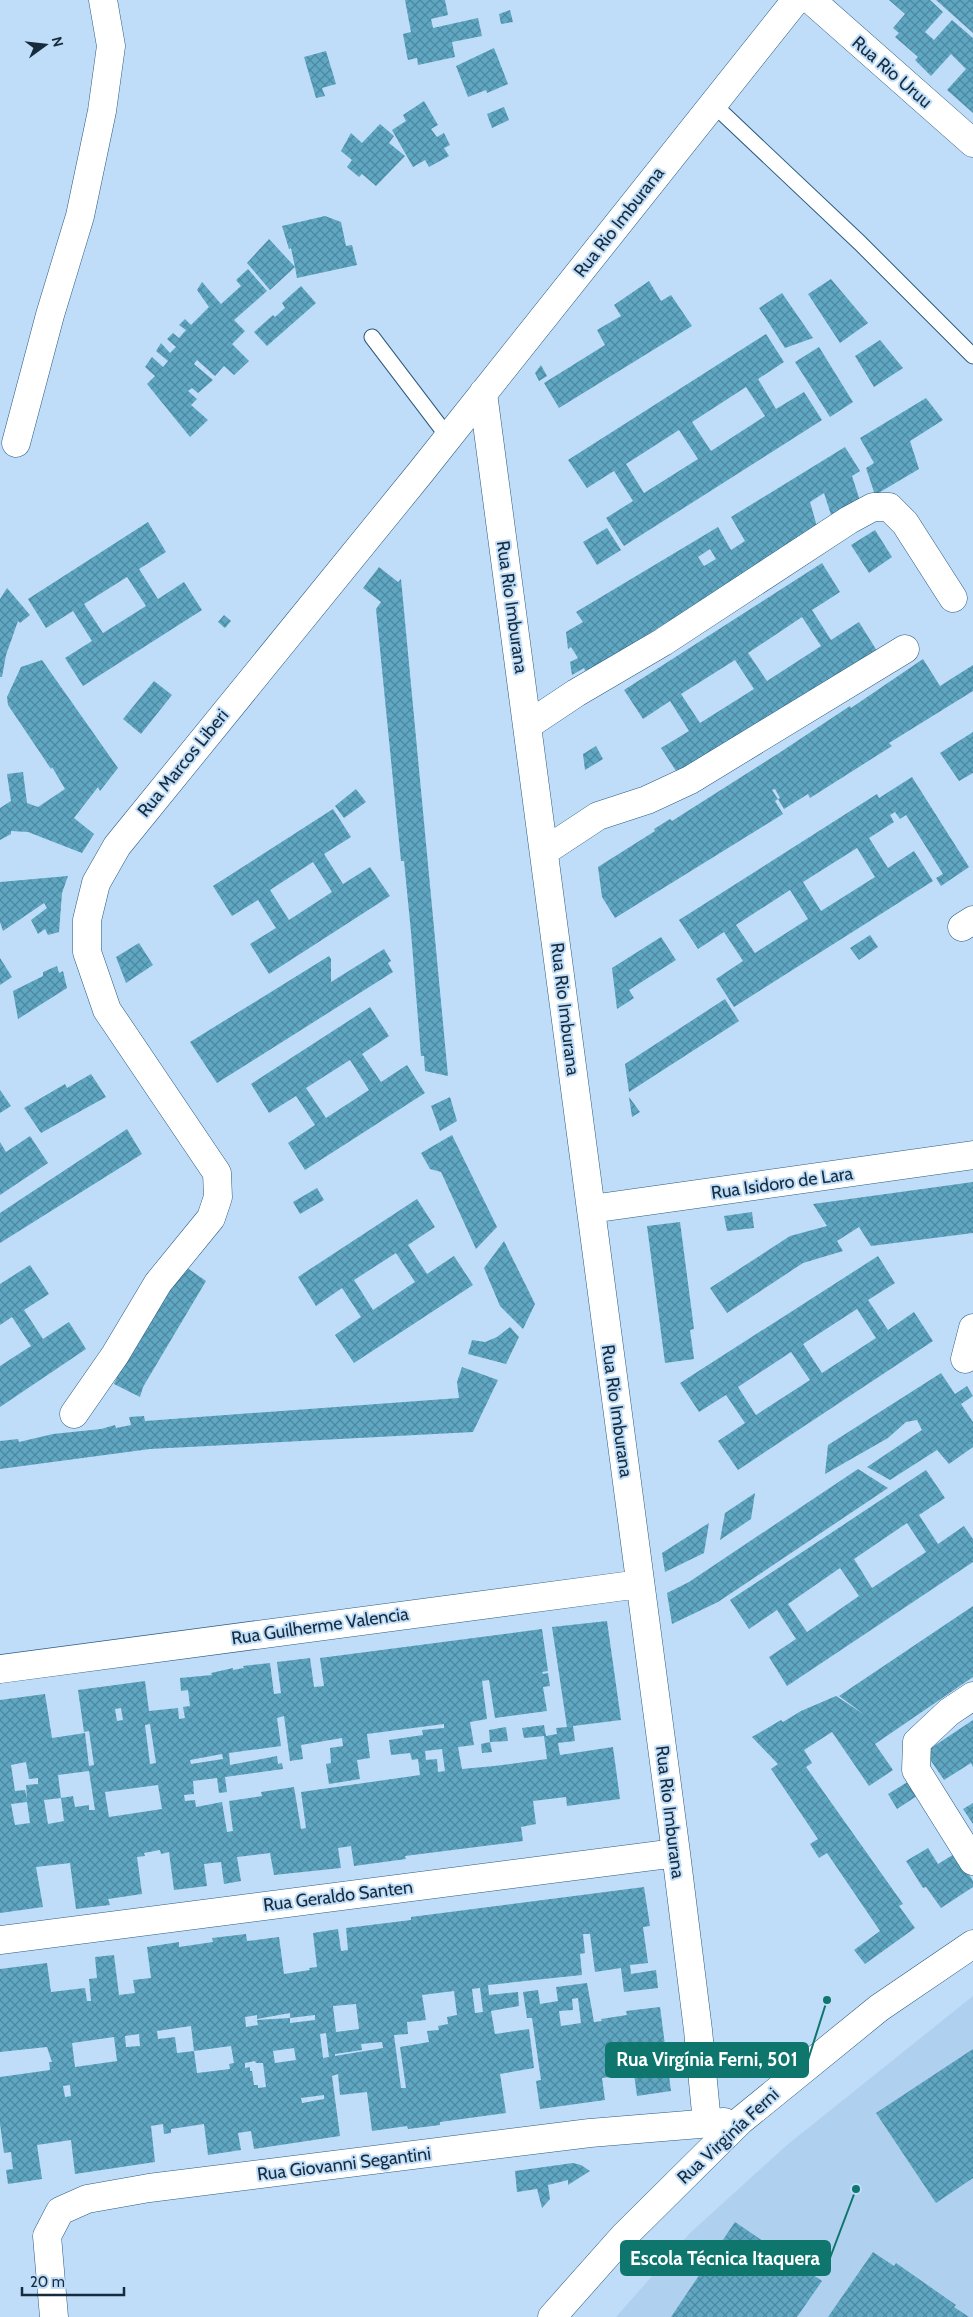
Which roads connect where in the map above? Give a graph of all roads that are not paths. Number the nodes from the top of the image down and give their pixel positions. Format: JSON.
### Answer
{"nodes":[{"id":1,"x":103,"y":0,"type":"edge"},
{"id":2,"x":796,"y":0,"type":"edge"},
{"id":3,"x":811,"y":0,"type":"edge"},
{"id":4,"x":713,"y":104,"type":"junction"},
{"id":5,"x":973,"y":143,"type":"edge"},
{"id":6,"x":372,"y":337,"type":"dead end"},
{"id":7,"x":973,"y":356,"type":"edge"},
{"id":8,"x":483,"y":393,"type":"junction"},
{"id":9,"x":448,"y":437,"type":"junction"},
{"id":10,"x":16,"y":443,"type":"dead end"},
{"id":11,"x":954,"y":598,"type":"dead end"},
{"id":12,"x":905,"y":649,"type":"dead end"},
{"id":13,"x":528,"y":724,"type":"junction"},
{"id":14,"x":545,"y":851,"type":"junction"},
{"id":15,"x":973,"y":1155,"type":"edge"},
{"id":16,"x":591,"y":1209,"type":"junction"},
{"id":17,"x":973,"y":1328,"type":"edge"},
{"id":18,"x":965,"y":1359,"type":"dead end"},
{"id":19,"x":74,"y":1414,"type":"dead end"},
{"id":20,"x":640,"y":1584,"type":"junction"},
{"id":21,"x":0,"y":1669,"type":"edge"},
{"id":22,"x":973,"y":1696,"type":"edge"},
{"id":23,"x":676,"y":1853,"type":"junction"},
{"id":24,"x":973,"y":1861,"type":"edge"},
{"id":25,"x":0,"y":1940,"type":"edge"},
{"id":26,"x":973,"y":1944,"type":"edge"},
{"id":27,"x":740,"y":2121,"type":"junction"},
{"id":28,"x":707,"y":2124,"type":"junction"},
{"id":29,"x":54,"y":2317,"type":"edge"},
{"id":30,"x":552,"y":2317,"type":"edge"}],
"edges":[{"from":1,"to":10,"type":"street"},
{"from":2,"to":4,"type":"street","name":"Rua Rio Imburana"},
{"from":3,"to":5,"type":"street","name":"Rua Rio Uruu"},
{"from":4,"to":7,"type":"lane"},
{"from":4,"to":8,"type":"street","name":"Rua Rio Imburana"},
{"from":6,"to":9,"type":"lane"},
{"from":8,"to":9,"type":"street","name":"Rua Marcos Liberi"},
{"from":8,"to":13,"type":"street","name":"Rua Rio Imburana"},
{"from":9,"to":19,"type":"street","name":"Rua Marcos Liberi"},
{"from":11,"to":13,"type":"street"},
{"from":12,"to":14,"type":"street"},
{"from":13,"to":14,"type":"street","name":"Rua Rio Imburana"},
{"from":14,"to":16,"type":"street","name":"Rua Rio Imburana"},
{"from":15,"to":16,"type":"street","name":"Rua Isidoro de Lara"},
{"from":16,"to":20,"type":"street","name":"Rua Rio Imburana"},
{"from":17,"to":18,"type":"street"},
{"from":20,"to":21,"type":"street","name":"Rua Guilherme Valencia"},
{"from":20,"to":23,"type":"street","name":"Rua Rio Imburana"},
{"from":22,"to":24,"type":"street"},
{"from":23,"to":25,"type":"street","name":"Rua Geraldo Santen"},
{"from":23,"to":28,"type":"street","name":"Rua Rio Imburana"},
{"from":26,"to":27,"type":"street","name":"Rua Virginía Ferni"},
{"from":27,"to":28,"type":"street","name":"Rua Giovanni Segantini"},
{"from":27,"to":30,"type":"street","name":"Rua Virginía Ferni"},
{"from":28,"to":29,"type":"street","name":"Rua Giovanni Segantini"}]}
